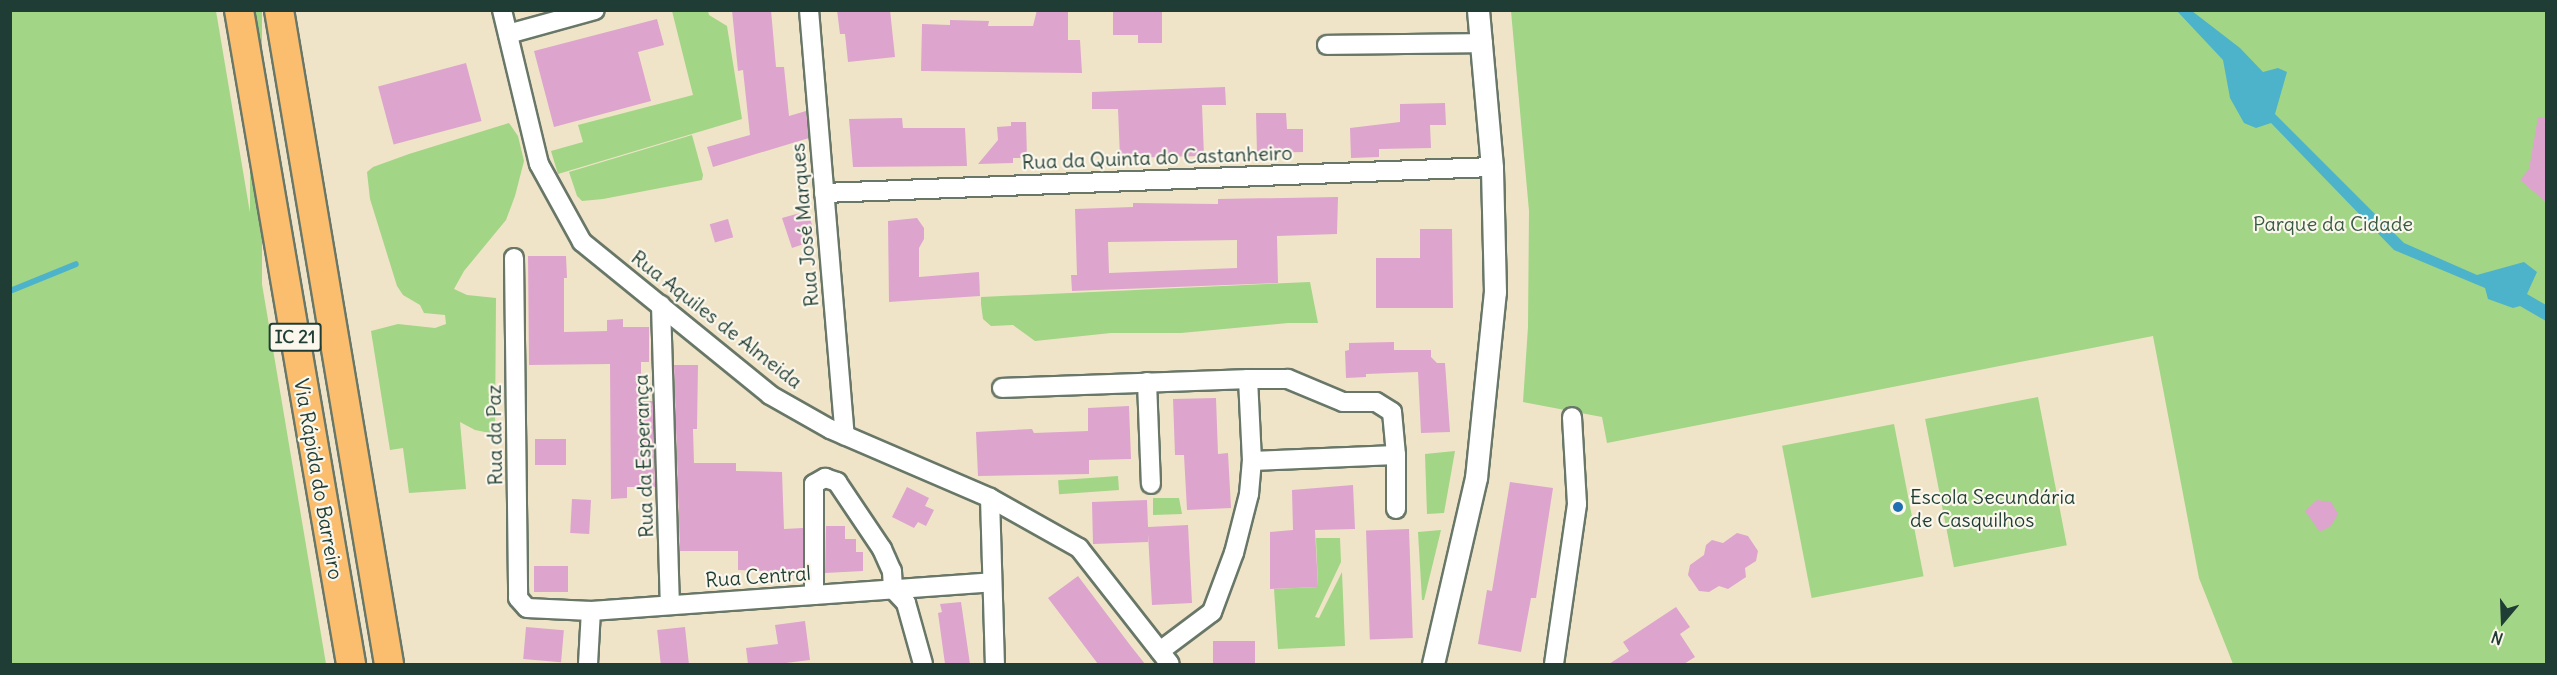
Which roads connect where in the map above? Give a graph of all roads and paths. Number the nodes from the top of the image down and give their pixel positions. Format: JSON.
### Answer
{"nodes":[{"id":1,"x":239,"y":10,"type":"edge"},
{"id":2,"x":279,"y":10,"type":"edge"},
{"id":3,"x":502,"y":10,"type":"edge"},
{"id":4,"x":595,"y":10,"type":"edge"},
{"id":5,"x":809,"y":10,"type":"edge"},
{"id":6,"x":1478,"y":10,"type":"edge"},
{"id":7,"x":508,"y":34,"type":"junction"},
{"id":8,"x":1483,"y":43,"type":"junction"},
{"id":9,"x":1328,"y":45,"type":"dead end"},
{"id":10,"x":1492,"y":167,"type":"junction"},
{"id":11,"x":824,"y":193,"type":"junction"},
{"id":12,"x":514,"y":258,"type":"dead end"},
{"id":13,"x":662,"y":305,"type":"junction"},
{"id":14,"x":1248,"y":379,"type":"junction"},
{"id":15,"x":1147,"y":382,"type":"junction"},
{"id":16,"x":1002,"y":388,"type":"dead end"},
{"id":17,"x":1572,"y":417,"type":"dead end"},
{"id":18,"x":845,"y":435,"type":"junction"},
{"id":19,"x":1396,"y":455,"type":"junction"},
{"id":20,"x":1252,"y":461,"type":"junction"},
{"id":21,"x":1151,"y":484,"type":"dead end"},
{"id":22,"x":990,"y":498,"type":"junction"},
{"id":23,"x":1396,"y":509,"type":"dead end"},
{"id":24,"x":993,"y":582,"type":"junction"},
{"id":25,"x":893,"y":589,"type":"junction"},
{"id":26,"x":814,"y":595,"type":"junction"},
{"id":27,"x":670,"y":605,"type":"junction"},
{"id":28,"x":527,"y":608,"type":"joint"},
{"id":29,"x":591,"y":610,"type":"junction"},
{"id":30,"x":1165,"y":658,"type":"edge"},
{"id":31,"x":351,"y":664,"type":"edge"},
{"id":32,"x":389,"y":664,"type":"edge"},
{"id":33,"x":588,"y":664,"type":"edge"},
{"id":34,"x":923,"y":664,"type":"edge"},
{"id":35,"x":995,"y":664,"type":"edge"},
{"id":36,"x":1433,"y":664,"type":"edge"},
{"id":37,"x":1554,"y":664,"type":"edge"}],
"edges":[{"from":1,"to":31,"type":"highway","name":"Via Rápida do Barreiro","number":"IC 21"},
{"from":2,"to":32,"type":"highway","name":"Via Rápida do Barreiro","number":"IC 21"},
{"from":3,"to":7,"type":"street","name":"Rua Aquiles de Almeida"},
{"from":4,"to":7,"type":"street"},
{"from":5,"to":11,"type":"street","name":"Rua José Marques"},
{"from":6,"to":8,"type":"street"},
{"from":7,"to":13,"type":"street","name":"Rua Aquiles de Almeida"},
{"from":8,"to":9,"type":"street"},
{"from":8,"to":10,"type":"street"},
{"from":10,"to":11,"type":"street","name":"Rua da Quinta do Castanheiro"},
{"from":10,"to":36,"type":"street"},
{"from":11,"to":18,"type":"street","name":"Rua José Marques"},
{"from":12,"to":28,"type":"street","name":"Rua da Paz"},
{"from":13,"to":18,"type":"street","name":"Rua Aquiles de Almeida"},
{"from":13,"to":27,"type":"street","name":"Rua da Esperança"},
{"from":14,"to":15,"type":"street"},
{"from":14,"to":19,"type":"street"},
{"from":14,"to":20,"type":"street"},
{"from":15,"to":16,"type":"street"},
{"from":15,"to":21,"type":"street"},
{"from":17,"to":37,"type":"street"},
{"from":18,"to":22,"type":"street","name":"Rua Aquiles de Almeida"},
{"from":19,"to":20,"type":"street"},
{"from":19,"to":23,"type":"street"},
{"from":20,"to":30,"type":"street"},
{"from":22,"to":24,"type":"street"},
{"from":22,"to":30,"type":"street","name":"Rua Aquiles de Almeida"},
{"from":24,"to":25,"type":"street","name":"Rua Central"},
{"from":24,"to":35,"type":"street"},
{"from":25,"to":26,"type":"street","name":"Rua Central"},
{"from":25,"to":26,"type":"street"},
{"from":25,"to":34,"type":"street"},
{"from":26,"to":27,"type":"street","name":"Rua Central"},
{"from":27,"to":29,"type":"street","name":"Rua Central"},
{"from":28,"to":29,"type":"street","name":"Rua Central"},
{"from":29,"to":33,"type":"street"}]}
